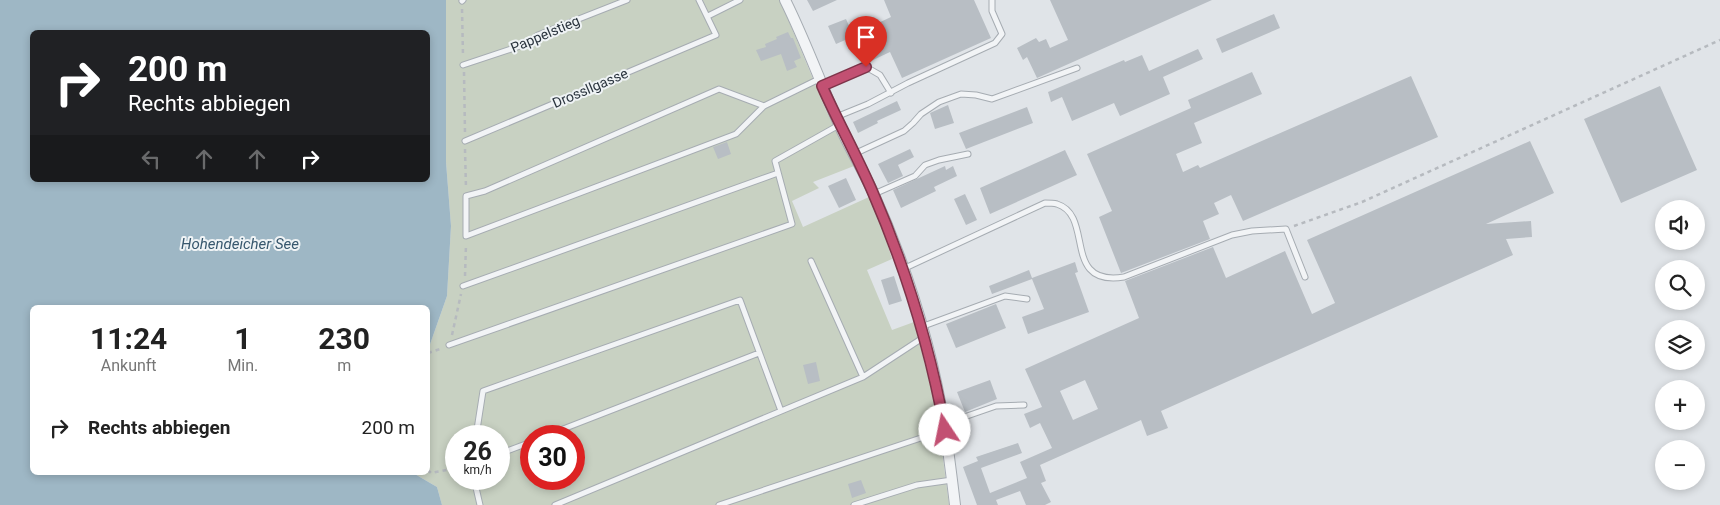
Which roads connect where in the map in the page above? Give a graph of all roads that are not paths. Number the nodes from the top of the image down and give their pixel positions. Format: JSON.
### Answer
{"nodes":[{"id":1,"x":626,"y":0,"type":"edge"},
{"id":2,"x":699,"y":0,"type":"edge"},
{"id":3,"x":740,"y":0,"type":"edge"},
{"id":4,"x":785,"y":0,"type":"edge"},
{"id":5,"x":992,"y":0,"type":"edge"},
{"id":6,"x":708,"y":16,"type":"junction"},
{"id":7,"x":463,"y":65,"type":"road end"},
{"id":8,"x":1077,"y":68,"type":"dead end"},
{"id":9,"x":821,"y":82,"type":"junction"},
{"id":10,"x":891,"y":93,"type":"junction"},
{"id":11,"x":764,"y":106,"type":"junction"},
{"id":12,"x":838,"y":121,"type":"junction"},
{"id":13,"x":465,"y":141,"type":"road end"},
{"id":14,"x":854,"y":154,"type":"junction"},
{"id":15,"x":968,"y":154,"type":"dead end"},
{"id":16,"x":778,"y":173,"type":"junction"},
{"id":17,"x":874,"y":194,"type":"junction"},
{"id":18,"x":812,"y":261,"type":"dead end"},
{"id":19,"x":903,"y":269,"type":"junction"},
{"id":20,"x":1305,"y":276,"type":"dead end"},
{"id":21,"x":463,"y":286,"type":"road end"},
{"id":22,"x":1027,"y":299,"type":"dead end"},
{"id":23,"x":922,"y":332,"type":"junction"},
{"id":24,"x":449,"y":346,"type":"road end"},
{"id":25,"x":760,"y":353,"type":"junction"},
{"id":26,"x":863,"y":377,"type":"junction"},
{"id":27,"x":1024,"y":405,"type":"dead end"},
{"id":28,"x":781,"y":411,"type":"junction"},
{"id":29,"x":478,"y":425,"type":"edge"},
{"id":30,"x":573,"y":425,"type":"edge"},
{"id":31,"x":945,"y":427,"type":"junction"},
{"id":32,"x":952,"y":480,"type":"junction"},
{"id":33,"x":477,"y":490,"type":"edge"},
{"id":34,"x":480,"y":505,"type":"edge"},
{"id":35,"x":555,"y":505,"type":"edge"},
{"id":36,"x":719,"y":505,"type":"edge"},
{"id":37,"x":854,"y":505,"type":"edge"},
{"id":38,"x":954,"y":505,"type":"edge"}],
"edges":[{"from":1,"to":7,"type":"lane","name":"Pappelstieg"},
{"from":2,"to":6,"type":"lane"},
{"from":3,"to":6,"type":"lane"},
{"from":4,"to":9,"type":"street"},
{"from":5,"to":10,"type":"lane"},
{"from":6,"to":13,"type":"lane","name":"Drossllgasse"},
{"from":8,"to":14,"type":"lane"},
{"from":9,"to":10,"type":"lane"},
{"from":9,"to":11,"type":"lane"},
{"from":9,"to":12,"type":"street"},
{"from":10,"to":12,"type":"lane"},
{"from":11,"to":11,"type":"lane"},
{"from":12,"to":14,"type":"street"},
{"from":12,"to":16,"type":"lane"},
{"from":14,"to":17,"type":"street"},
{"from":15,"to":17,"type":"lane"},
{"from":16,"to":21,"type":"lane"},
{"from":16,"to":24,"type":"lane"},
{"from":17,"to":19,"type":"street"},
{"from":18,"to":26,"type":"lane"},
{"from":19,"to":20,"type":"lane"},
{"from":19,"to":23,"type":"street"},
{"from":22,"to":23,"type":"lane"},
{"from":23,"to":26,"type":"lane"},
{"from":23,"to":31,"type":"street"},
{"from":25,"to":28,"type":"lane"},
{"from":25,"to":29,"type":"lane"},
{"from":25,"to":30,"type":"lane"},
{"from":26,"to":28,"type":"lane"},
{"from":27,"to":31,"type":"lane"},
{"from":28,"to":35,"type":"lane"},
{"from":31,"to":32,"type":"street"},
{"from":31,"to":36,"type":"lane"},
{"from":32,"to":37,"type":"lane"},
{"from":32,"to":38,"type":"street"},
{"from":33,"to":34,"type":"lane"}]}
